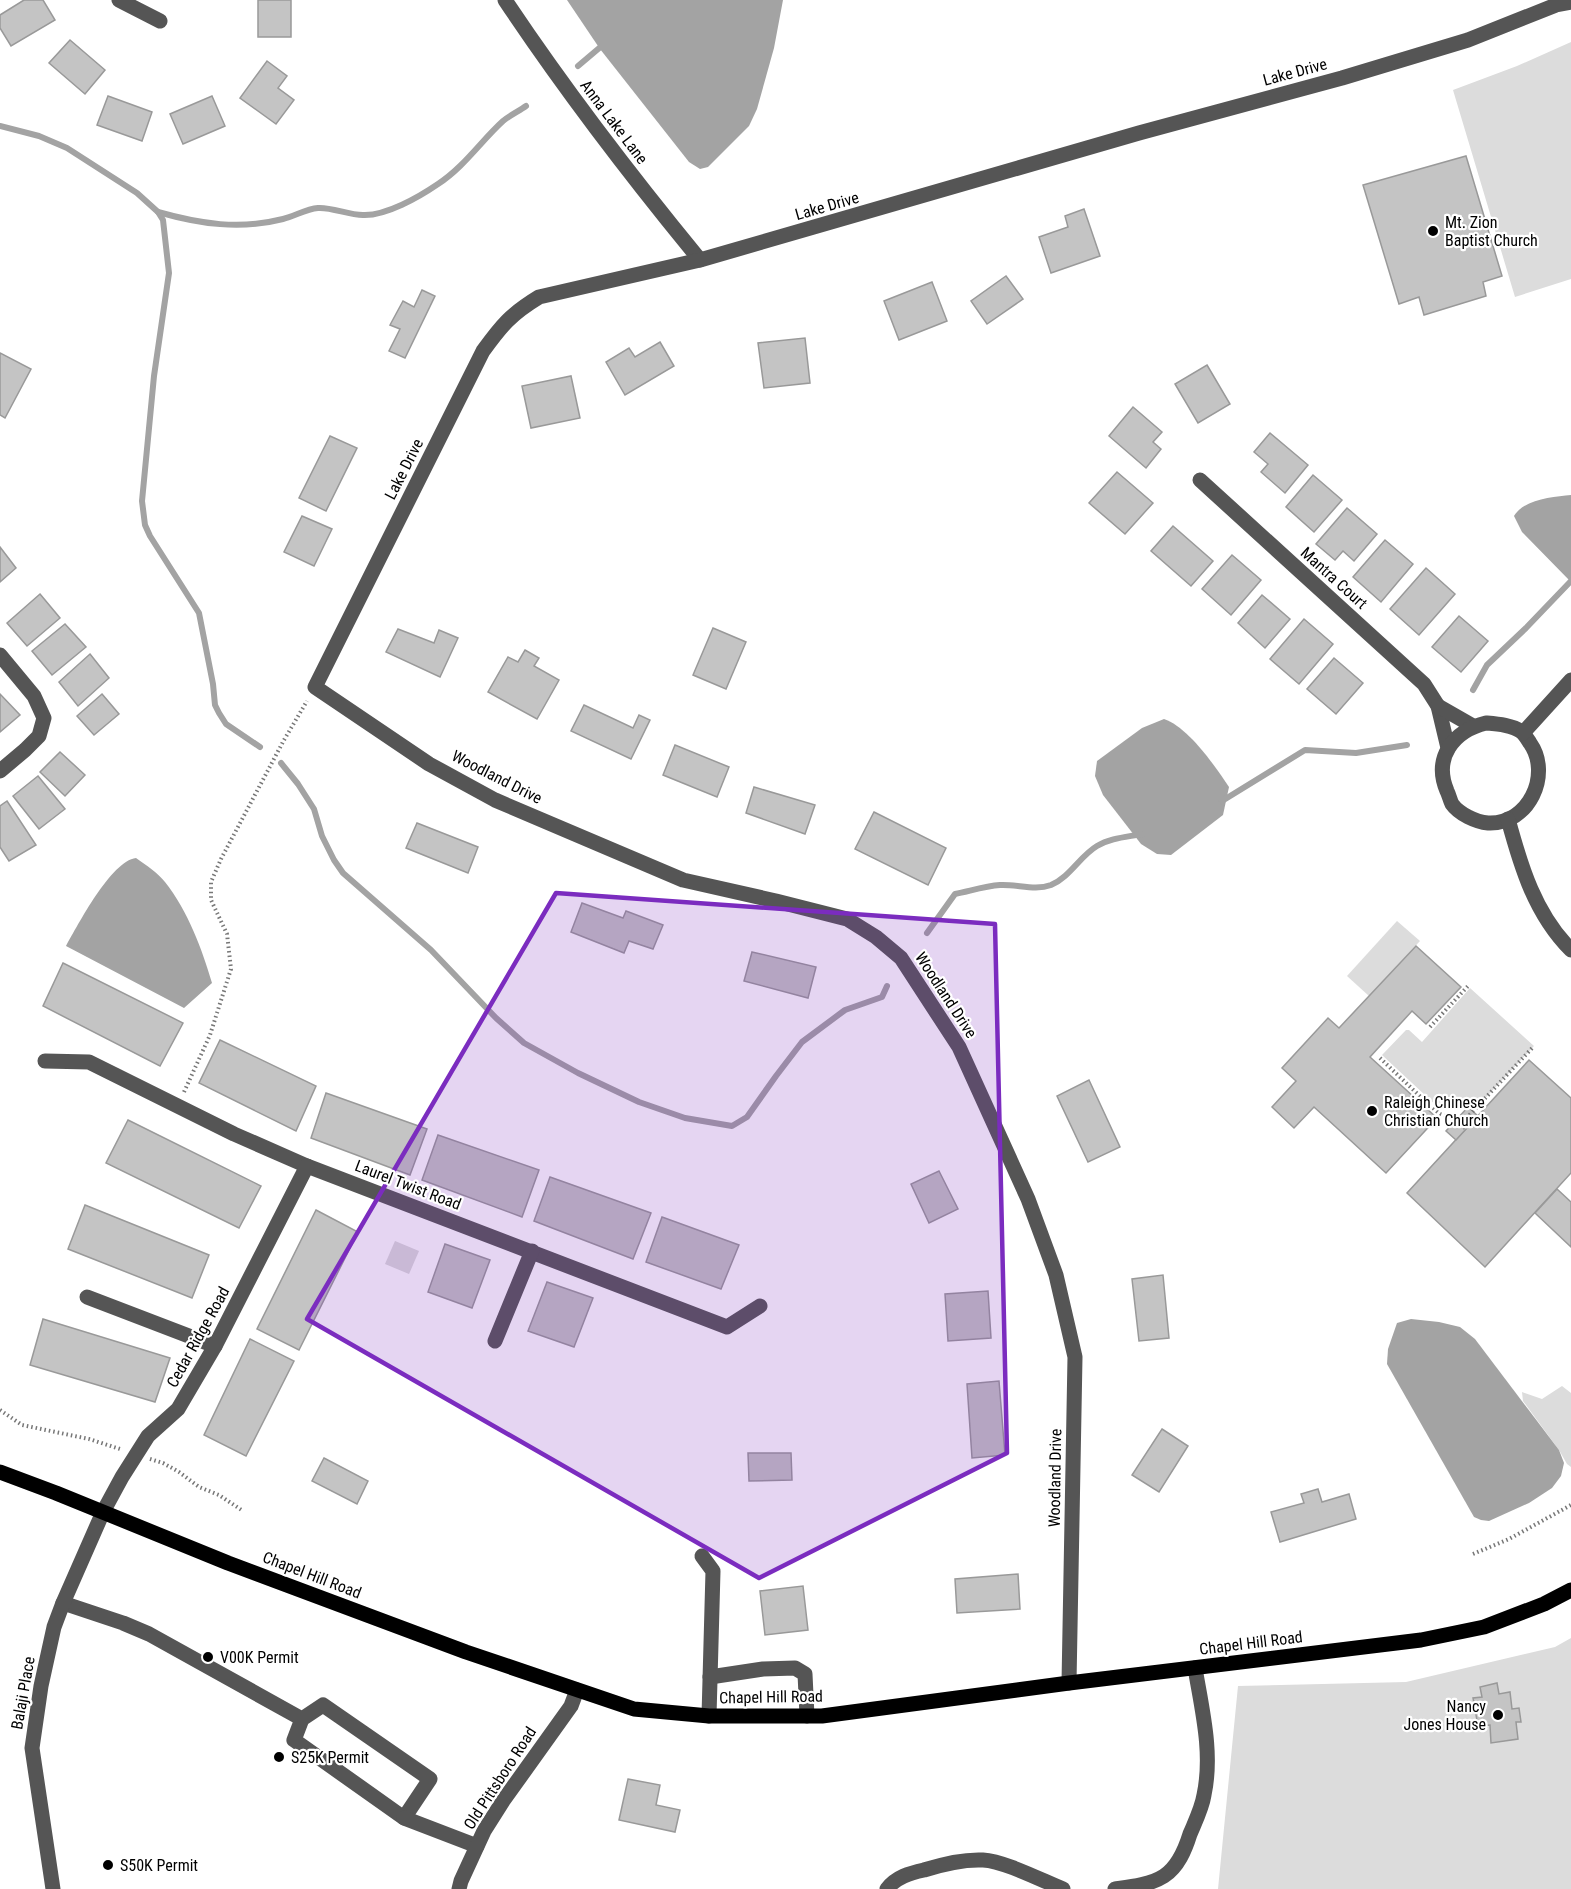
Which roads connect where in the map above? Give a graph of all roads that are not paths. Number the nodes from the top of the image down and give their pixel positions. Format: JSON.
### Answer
{"nodes":[{"id":1,"x":119,"y":0,"type":"edge"},
{"id":2,"x":504,"y":0,"type":"edge"},
{"id":3,"x":1562,"y":2,"type":"edge"},
{"id":4,"x":160,"y":21,"type":"dead end"},
{"id":5,"x":700,"y":260,"type":"junction"},
{"id":6,"x":1200,"y":480,"type":"dead end"},
{"id":7,"x":0,"y":655,"type":"edge"},
{"id":8,"x":1571,"y":680,"type":"edge"},
{"id":9,"x":315,"y":687,"type":"joint"},
{"id":10,"x":1438,"y":706,"type":"junction"},
{"id":11,"x":1473,"y":726,"type":"junction"},
{"id":12,"x":1523,"y":733,"type":"junction"},
{"id":13,"x":1448,"y":748,"type":"junction"},
{"id":14,"x":0,"y":771,"type":"edge"},
{"id":15,"x":1508,"y":819,"type":"junction"},
{"id":16,"x":1571,"y":950,"type":"edge"},
{"id":17,"x":45,"y":1061,"type":"dead end"},
{"id":18,"x":307,"y":1166,"type":"junction"},
{"id":19,"x":532,"y":1251,"type":"junction"},
{"id":20,"x":87,"y":1297,"type":"dead end"},
{"id":21,"x":760,"y":1306,"type":"dead end"},
{"id":22,"x":495,"y":1341,"type":"dead end"},
{"id":23,"x":216,"y":1346,"type":"junction"},
{"id":24,"x":0,"y":1472,"type":"edge"},
{"id":25,"x":103,"y":1512,"type":"junction"},
{"id":26,"x":702,"y":1556,"type":"dead end"},
{"id":27,"x":1571,"y":1590,"type":"edge"},
{"id":28,"x":63,"y":1602,"type":"junction"},
{"id":29,"x":1194,"y":1668,"type":"junction"},
{"id":30,"x":710,"y":1677,"type":"junction"},
{"id":31,"x":1069,"y":1683,"type":"junction"},
{"id":32,"x":577,"y":1690,"type":"junction"},
{"id":33,"x":709,"y":1716,"type":"junction"},
{"id":34,"x":807,"y":1716,"type":"junction"},
{"id":35,"x":302,"y":1719,"type":"junction"},
{"id":36,"x":404,"y":1818,"type":"junction"},
{"id":37,"x":477,"y":1845,"type":"junction"},
{"id":38,"x":53,"y":1889,"type":"edge"},
{"id":39,"x":459,"y":1889,"type":"edge"},
{"id":40,"x":887,"y":1889,"type":"edge"},
{"id":41,"x":1063,"y":1889,"type":"edge"},
{"id":42,"x":1115,"y":1889,"type":"edge"}],
"edges":[{"from":1,"to":4,"type":"street"},
{"from":2,"to":5,"type":"street","name":"Anna Lake Lane"},
{"from":3,"to":5,"type":"street","name":"Lake Drive"},
{"from":5,"to":9,"type":"street","name":"Lake Drive"},
{"from":6,"to":10,"type":"street","name":"Mantra Court"},
{"from":7,"to":14,"type":"street"},
{"from":8,"to":12,"type":"street"},
{"from":9,"to":31,"type":"street","name":"Woodland Drive"},
{"from":10,"to":11,"type":"street","name":"Mantra Court"},
{"from":10,"to":13,"type":"street","name":"Mantra Court"},
{"from":11,"to":12,"type":"street"},
{"from":11,"to":13,"type":"street"},
{"from":12,"to":15,"type":"street"},
{"from":13,"to":15,"type":"street"},
{"from":15,"to":16,"type":"street"},
{"from":17,"to":18,"type":"street","name":"Laurel Twist Road"},
{"from":18,"to":19,"type":"street","name":"Laurel Twist Road"},
{"from":18,"to":23,"type":"street","name":"Cedar Ridge Road"},
{"from":19,"to":21,"type":"street","name":"Laurel Twist Road"},
{"from":19,"to":22,"type":"street"},
{"from":20,"to":23,"type":"street"},
{"from":23,"to":25,"type":"street","name":"Cedar Ridge Road"},
{"from":24,"to":25,"type":"main road","name":"Chapel Hill Road"},
{"from":25,"to":28,"type":"street","name":"Balaji Place"},
{"from":25,"to":32,"type":"main road","name":"Chapel Hill Road"},
{"from":26,"to":30,"type":"street"},
{"from":27,"to":29,"type":"main road","name":"Chapel Hill Road"},
{"from":28,"to":35,"type":"street"},
{"from":28,"to":38,"type":"street","name":"Balaji Place"},
{"from":29,"to":31,"type":"main road","name":"Chapel Hill Road"},
{"from":29,"to":42,"type":"street"},
{"from":30,"to":33,"type":"street"},
{"from":30,"to":34,"type":"street"},
{"from":31,"to":34,"type":"main road","name":"Chapel Hill Road"},
{"from":32,"to":33,"type":"main road","name":"Chapel Hill Road"},
{"from":32,"to":37,"type":"street","name":"Old Pittsboro Road"},
{"from":33,"to":34,"type":"main road","name":"Chapel Hill Road"},
{"from":35,"to":36,"type":"street"},
{"from":35,"to":36,"type":"street"},
{"from":36,"to":37,"type":"street"},
{"from":37,"to":39,"type":"street","name":"Old Pittsboro Road"},
{"from":40,"to":41,"type":"street"}]}
